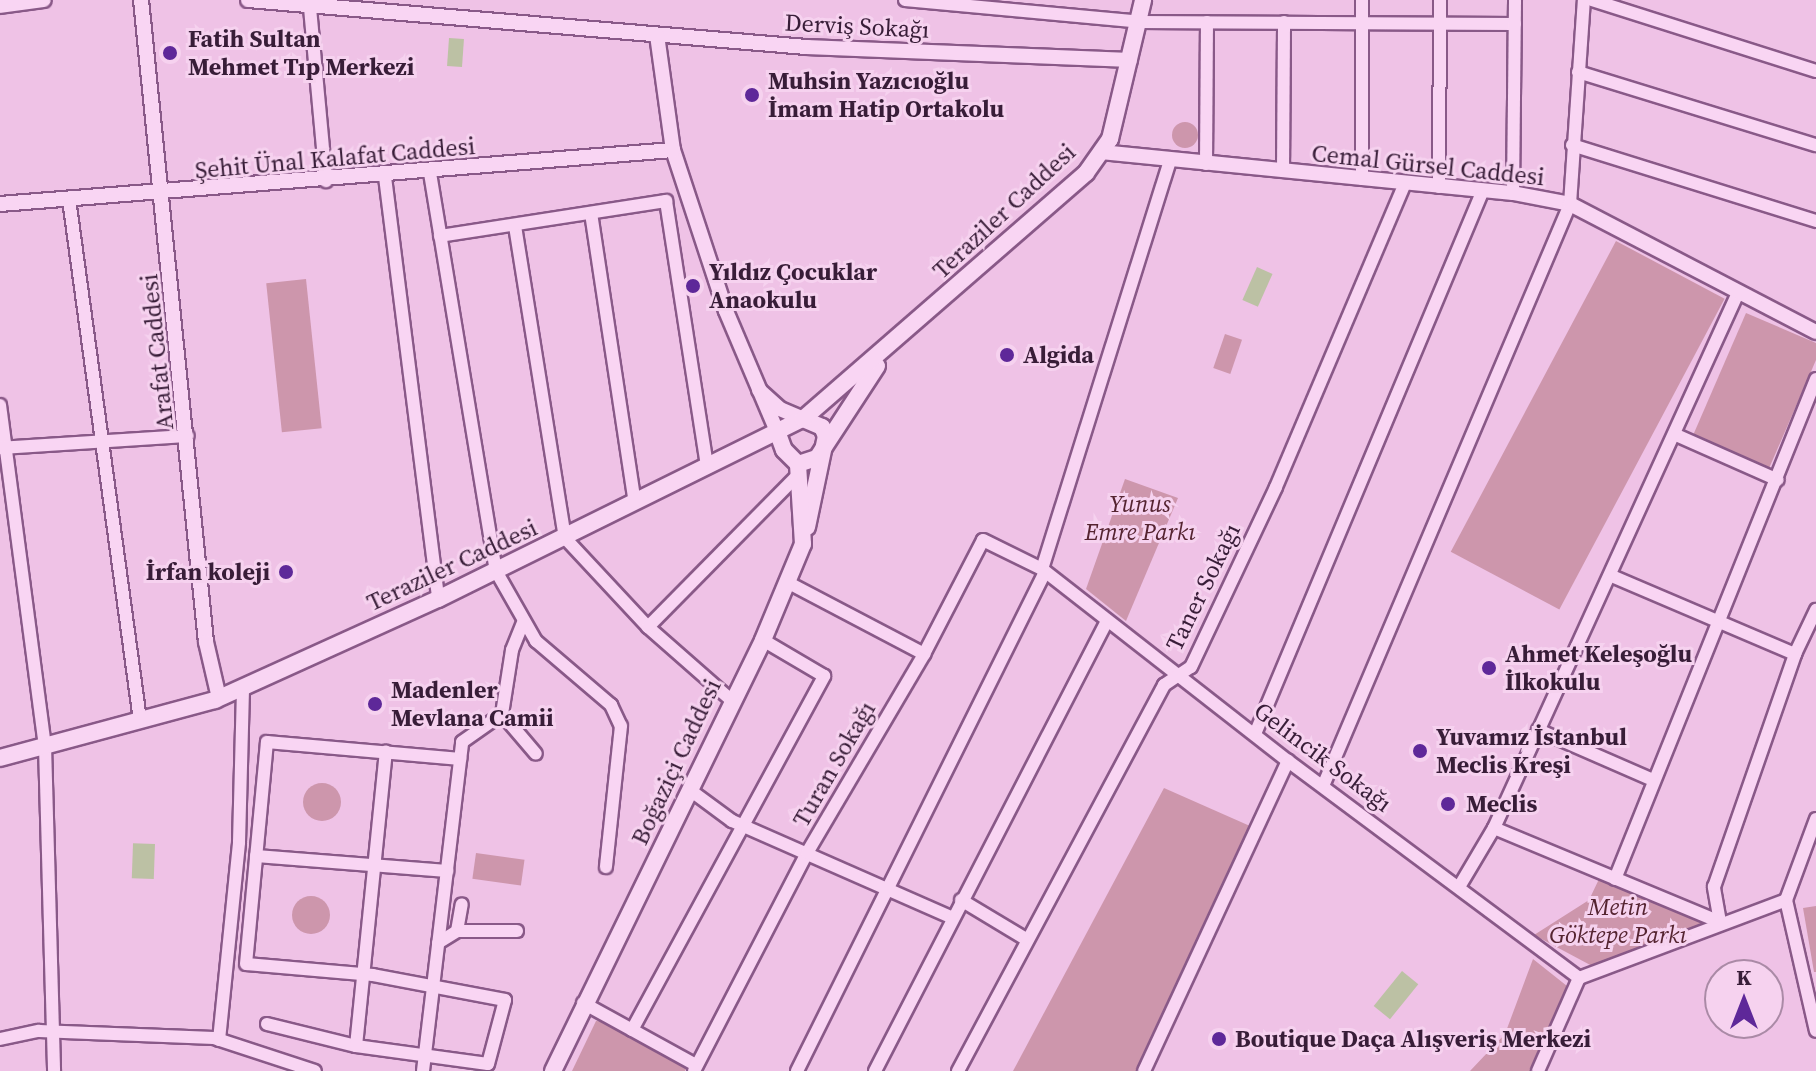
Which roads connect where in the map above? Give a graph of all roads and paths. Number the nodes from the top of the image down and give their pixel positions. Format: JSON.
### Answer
{"nodes":[{"id":1,"x":44,"y":0,"type":"edge"},
{"id":2,"x":141,"y":0,"type":"edge"},
{"id":3,"x":248,"y":0,"type":"edge"},
{"id":4,"x":905,"y":0,"type":"edge"},
{"id":5,"x":1143,"y":0,"type":"edge"},
{"id":6,"x":1362,"y":0,"type":"edge"},
{"id":7,"x":1440,"y":0,"type":"edge"},
{"id":8,"x":1515,"y":0,"type":"edge"},
{"id":9,"x":1584,"y":0,"type":"edge"},
{"id":10,"x":1592,"y":0,"type":"edge"},
{"id":11,"x":9,"y":3,"type":"edge"},
{"id":12,"x":310,"y":8,"type":"junction"},
{"id":13,"x":1362,"y":21,"type":"junction"},
{"id":14,"x":1140,"y":22,"type":"junction"},
{"id":15,"x":1207,"y":22,"type":"junction"},
{"id":16,"x":1284,"y":22,"type":"junction"},
{"id":17,"x":1440,"y":23,"type":"junction"},
{"id":18,"x":1515,"y":24,"type":"junction"},
{"id":19,"x":657,"y":35,"type":"junction"},
{"id":20,"x":1130,"y":60,"type":"junction"},
{"id":21,"x":1816,"y":71,"type":"edge"},
{"id":22,"x":1578,"y":72,"type":"junction"},
{"id":23,"x":1572,"y":145,"type":"junction"},
{"id":24,"x":1816,"y":145,"type":"edge"},
{"id":25,"x":673,"y":150,"type":"junction"},
{"id":26,"x":1101,"y":152,"type":"junction"},
{"id":27,"x":1170,"y":161,"type":"junction"},
{"id":28,"x":1206,"y":164,"type":"junction"},
{"id":29,"x":1283,"y":171,"type":"junction"},
{"id":30,"x":430,"y":173,"type":"junction"},
{"id":31,"x":385,"y":177,"type":"junction"},
{"id":32,"x":1362,"y":179,"type":"junction"},
{"id":33,"x":326,"y":181,"type":"junction"},
{"id":34,"x":1404,"y":185,"type":"junction"},
{"id":35,"x":1439,"y":187,"type":"junction"},
{"id":36,"x":1483,"y":190,"type":"junction"},
{"id":37,"x":1513,"y":193,"type":"junction"},
{"id":38,"x":162,"y":195,"type":"junction"},
{"id":39,"x":69,"y":199,"type":"junction"},
{"id":40,"x":0,"y":204,"type":"edge"},
{"id":41,"x":1570,"y":204,"type":"junction"},
{"id":42,"x":591,"y":213,"type":"junction"},
{"id":43,"x":1816,"y":221,"type":"edge"},
{"id":44,"x":515,"y":226,"type":"junction"},
{"id":45,"x":440,"y":236,"type":"junction"},
{"id":46,"x":1737,"y":295,"type":"junction"},
{"id":47,"x":1816,"y":332,"type":"edge"},
{"id":48,"x":892,"y":346,"type":"junction"},
{"id":49,"x":1816,"y":379,"type":"edge"},
{"id":50,"x":756,"y":387,"type":"junction"},
{"id":51,"x":0,"y":405,"type":"edge"},
{"id":52,"x":803,"y":419,"type":"junction"},
{"id":53,"x":777,"y":431,"type":"junction"},
{"id":54,"x":1676,"y":435,"type":"junction"},
{"id":55,"x":188,"y":436,"type":"junction"},
{"id":56,"x":98,"y":443,"type":"junction"},
{"id":57,"x":826,"y":447,"type":"junction"},
{"id":58,"x":3,"y":448,"type":"edge"},
{"id":59,"x":707,"y":466,"type":"junction"},
{"id":60,"x":799,"y":469,"type":"junction"},
{"id":61,"x":1778,"y":480,"type":"junction"},
{"id":62,"x":635,"y":503,"type":"junction"},
{"id":63,"x":565,"y":538,"type":"junction"},
{"id":64,"x":803,"y":544,"type":"junction"},
{"id":65,"x":1044,"y":570,"type":"junction"},
{"id":66,"x":496,"y":571,"type":"junction"},
{"id":67,"x":1612,"y":576,"type":"junction"},
{"id":68,"x":787,"y":582,"type":"junction"},
{"id":69,"x":438,"y":599,"type":"junction"},
{"id":70,"x":1816,"y":610,"type":"edge"},
{"id":71,"x":1107,"y":621,"type":"junction"},
{"id":72,"x":523,"y":623,"type":"junction"},
{"id":73,"x":1718,"y":623,"type":"junction"},
{"id":74,"x":648,"y":627,"type":"junction"},
{"id":75,"x":763,"y":640,"type":"junction"},
{"id":76,"x":924,"y":654,"type":"junction"},
{"id":77,"x":1795,"y":654,"type":"junction"},
{"id":78,"x":1176,"y":673,"type":"junction"},
{"id":79,"x":243,"y":688,"type":"junction"},
{"id":80,"x":219,"y":698,"type":"junction"},
{"id":81,"x":731,"y":700,"type":"junction"},
{"id":82,"x":502,"y":714,"type":"junction"},
{"id":83,"x":140,"y":720,"type":"junction"},
{"id":84,"x":1538,"y":730,"type":"junction"},
{"id":85,"x":1255,"y":734,"type":"junction"},
{"id":86,"x":45,"y":746,"type":"junction"},
{"id":87,"x":386,"y":752,"type":"junction"},
{"id":88,"x":536,"y":754,"type":"dead end"},
{"id":89,"x":0,"y":758,"type":"edge"},
{"id":90,"x":460,"y":759,"type":"junction"},
{"id":91,"x":1288,"y":761,"type":"junction"},
{"id":92,"x":1653,"y":780,"type":"junction"},
{"id":93,"x":1323,"y":786,"type":"junction"},
{"id":94,"x":690,"y":790,"type":"junction"},
{"id":95,"x":1816,"y":819,"type":"edge"},
{"id":96,"x":743,"y":826,"type":"junction"},
{"id":97,"x":1494,"y":828,"type":"junction"},
{"id":98,"x":807,"y":853,"type":"junction"},
{"id":99,"x":256,"y":856,"type":"junction"},
{"id":100,"x":375,"y":866,"type":"junction"},
{"id":101,"x":606,"y":867,"type":"dead end"},
{"id":102,"x":447,"y":871,"type":"junction"},
{"id":103,"x":1615,"y":879,"type":"junction"},
{"id":104,"x":887,"y":887,"type":"junction"},
{"id":105,"x":1459,"y":887,"type":"junction"},
{"id":106,"x":961,"y":900,"type":"junction"},
{"id":107,"x":1786,"y":900,"type":"junction"},
{"id":108,"x":462,"y":904,"type":"dead end"},
{"id":109,"x":951,"y":917,"type":"junction"},
{"id":110,"x":1720,"y":922,"type":"junction"},
{"id":111,"x":457,"y":931,"type":"junction"},
{"id":112,"x":517,"y":931,"type":"dead end"},
{"id":113,"x":1026,"y":939,"type":"junction"},
{"id":114,"x":438,"y":943,"type":"junction"},
{"id":115,"x":363,"y":974,"type":"junction"},
{"id":116,"x":1579,"y":978,"type":"junction"},
{"id":117,"x":433,"y":985,"type":"junction"},
{"id":118,"x":583,"y":1003,"type":"junction"},
{"id":119,"x":267,"y":1024,"type":"dead end"},
{"id":120,"x":632,"y":1030,"type":"junction"},
{"id":121,"x":50,"y":1031,"type":"junction"},
{"id":122,"x":1816,"y":1031,"type":"edge"},
{"id":123,"x":0,"y":1039,"type":"edge"},
{"id":124,"x":219,"y":1040,"type":"junction"},
{"id":125,"x":356,"y":1046,"type":"junction"},
{"id":126,"x":424,"y":1055,"type":"junction"},
{"id":127,"x":695,"y":1068,"type":"edge"},
{"id":128,"x":54,"y":1071,"type":"edge"},
{"id":129,"x":315,"y":1071,"type":"edge"},
{"id":130,"x":423,"y":1071,"type":"edge"},
{"id":131,"x":553,"y":1071,"type":"edge"},
{"id":132,"x":797,"y":1071,"type":"edge"},
{"id":133,"x":875,"y":1071,"type":"edge"},
{"id":134,"x":958,"y":1071,"type":"edge"},
{"id":135,"x":1144,"y":1071,"type":"edge"},
{"id":136,"x":1538,"y":1071,"type":"edge"}],
"edges":[{"from":1,"to":11,"type":"street"},
{"from":2,"to":38,"type":"street","name":"Arafat Caddesi"},
{"from":3,"to":12,"type":"street","name":"Derviş Sokağı"},
{"from":4,"to":14,"type":"street"},
{"from":5,"to":14,"type":"main road","name":"Teraziler Caddesi"},
{"from":6,"to":13,"type":"street"},
{"from":7,"to":17,"type":"street"},
{"from":8,"to":18,"type":"street"},
{"from":9,"to":22,"type":"street"},
{"from":10,"to":21,"type":"street"},
{"from":12,"to":19,"type":"street","name":"Derviş Sokağı"},
{"from":12,"to":33,"type":"street"},
{"from":13,"to":16,"type":"street"},
{"from":13,"to":17,"type":"street"},
{"from":13,"to":32,"type":"street"},
{"from":14,"to":15,"type":"street"},
{"from":14,"to":20,"type":"main road","name":"Teraziler Caddesi"},
{"from":15,"to":16,"type":"street"},
{"from":15,"to":28,"type":"street"},
{"from":16,"to":29,"type":"street"},
{"from":17,"to":18,"type":"street"},
{"from":17,"to":35,"type":"street"},
{"from":18,"to":37,"type":"street"},
{"from":19,"to":20,"type":"street","name":"Derviş Sokağı"},
{"from":19,"to":25,"type":"street"},
{"from":20,"to":26,"type":"main road","name":"Teraziler Caddesi"},
{"from":22,"to":23,"type":"street"},
{"from":22,"to":24,"type":"street"},
{"from":23,"to":41,"type":"street"},
{"from":23,"to":43,"type":"street"},
{"from":25,"to":30,"type":"street","name":"Şehit Ünal Kalafat Caddesi"},
{"from":25,"to":50,"type":"street"},
{"from":26,"to":27,"type":"street","name":"Cemal Gürsel Caddesi"},
{"from":26,"to":48,"type":"main road","name":"Teraziler Caddesi"},
{"from":27,"to":28,"type":"street","name":"Cemal Gürsel Caddesi"},
{"from":27,"to":65,"type":"street"},
{"from":28,"to":29,"type":"street","name":"Cemal Gürsel Caddesi"},
{"from":29,"to":32,"type":"street","name":"Cemal Gürsel Caddesi"},
{"from":30,"to":31,"type":"street","name":"Şehit Ünal Kalafat Caddesi"},
{"from":30,"to":45,"type":"street"},
{"from":31,"to":33,"type":"street","name":"Şehit Ünal Kalafat Caddesi"},
{"from":31,"to":69,"type":"street"},
{"from":32,"to":34,"type":"street","name":"Cemal Gürsel Caddesi"},
{"from":33,"to":38,"type":"street","name":"Şehit Ünal Kalafat Caddesi"},
{"from":34,"to":35,"type":"street","name":"Cemal Gürsel Caddesi"},
{"from":34,"to":78,"type":"street","name":"Taner Sokağı"},
{"from":35,"to":36,"type":"street","name":"Cemal Gürsel Caddesi"},
{"from":36,"to":37,"type":"street","name":"Cemal Gürsel Caddesi"},
{"from":36,"to":85,"type":"street"},
{"from":37,"to":41,"type":"street","name":"Cemal Gürsel Caddesi"},
{"from":38,"to":39,"type":"street","name":"Şehit Ünal Kalafat Caddesi"},
{"from":38,"to":55,"type":"street","name":"Arafat Caddesi"},
{"from":39,"to":40,"type":"street","name":"Şehit Ünal Kalafat Caddesi"},
{"from":39,"to":56,"type":"street"},
{"from":41,"to":46,"type":"street","name":"Cemal Gürsel Caddesi"},
{"from":41,"to":93,"type":"street"},
{"from":42,"to":44,"type":"street"},
{"from":42,"to":59,"type":"street"},
{"from":42,"to":62,"type":"street"},
{"from":44,"to":45,"type":"street"},
{"from":44,"to":63,"type":"street"},
{"from":45,"to":66,"type":"street"},
{"from":46,"to":47,"type":"street","name":"Cemal Gürsel Caddesi"},
{"from":46,"to":54,"type":"street"},
{"from":48,"to":52,"type":"main road","name":"Teraziler Caddesi"},
{"from":48,"to":57,"type":"main road","name":"Teraziler Caddesi"},
{"from":49,"to":61,"type":"street"},
{"from":50,"to":52,"type":"street"},
{"from":50,"to":53,"type":"street"},
{"from":51,"to":58,"type":"street"},
{"from":52,"to":53,"type":"main road","name":"Teraziler Caddesi"},
{"from":52,"to":57,"type":"main road"},
{"from":53,"to":59,"type":"main road","name":"Teraziler Caddesi"},
{"from":53,"to":60,"type":"main road"},
{"from":54,"to":61,"type":"street"},
{"from":54,"to":67,"type":"street"},
{"from":55,"to":56,"type":"street"},
{"from":55,"to":80,"type":"street","name":"Arafat Caddesi"},
{"from":56,"to":58,"type":"street"},
{"from":56,"to":83,"type":"street"},
{"from":57,"to":60,"type":"main road"},
{"from":57,"to":64,"type":"main road"},
{"from":58,"to":86,"type":"street"},
{"from":59,"to":62,"type":"main road","name":"Teraziler Caddesi"},
{"from":60,"to":64,"type":"main road","name":"Boğaziçi Caddesi"},
{"from":60,"to":74,"type":"street"},
{"from":61,"to":73,"type":"street"},
{"from":62,"to":63,"type":"main road","name":"Teraziler Caddesi"},
{"from":63,"to":66,"type":"main road","name":"Teraziler Caddesi"},
{"from":63,"to":74,"type":"street"},
{"from":64,"to":68,"type":"main road","name":"Boğaziçi Caddesi"},
{"from":65,"to":71,"type":"street","name":"Gelincik Sokağı"},
{"from":65,"to":76,"type":"street","name":"Turan Sokağı"},
{"from":65,"to":104,"type":"street"},
{"from":66,"to":69,"type":"main road","name":"Teraziler Caddesi"},
{"from":66,"to":72,"type":"street"},
{"from":67,"to":73,"type":"street"},
{"from":67,"to":84,"type":"street"},
{"from":68,"to":75,"type":"main road","name":"Boğaziçi Caddesi"},
{"from":68,"to":76,"type":"street"},
{"from":69,"to":79,"type":"main road","name":"Teraziler Caddesi"},
{"from":70,"to":77,"type":"street"},
{"from":71,"to":78,"type":"street","name":"Gelincik Sokağı"},
{"from":71,"to":106,"type":"street"},
{"from":72,"to":82,"type":"street"},
{"from":72,"to":101,"type":"street"},
{"from":73,"to":77,"type":"street"},
{"from":73,"to":92,"type":"street"},
{"from":74,"to":81,"type":"street"},
{"from":75,"to":81,"type":"main road","name":"Boğaziçi Caddesi"},
{"from":75,"to":96,"type":"street"},
{"from":76,"to":98,"type":"street","name":"Turan Sokağı"},
{"from":77,"to":110,"type":"street"},
{"from":78,"to":85,"type":"street","name":"Gelincik Sokağı"},
{"from":78,"to":113,"type":"street","name":"Taner Sokağı"},
{"from":79,"to":80,"type":"main road","name":"Teraziler Caddesi"},
{"from":79,"to":124,"type":"street"},
{"from":80,"to":83,"type":"main road","name":"Teraziler Caddesi"},
{"from":81,"to":94,"type":"main road","name":"Boğaziçi Caddesi"},
{"from":82,"to":88,"type":"street"},
{"from":82,"to":90,"type":"street"},
{"from":83,"to":86,"type":"main road","name":"Teraziler Caddesi"},
{"from":84,"to":92,"type":"street"},
{"from":84,"to":97,"type":"street"},
{"from":85,"to":91,"type":"street","name":"Gelincik Sokağı"},
{"from":86,"to":89,"type":"main road","name":"Teraziler Caddesi"},
{"from":86,"to":121,"type":"street"},
{"from":87,"to":90,"type":"street"},
{"from":87,"to":99,"type":"street"},
{"from":87,"to":100,"type":"street"},
{"from":90,"to":102,"type":"street"},
{"from":91,"to":93,"type":"street","name":"Gelincik Sokağı"},
{"from":91,"to":135,"type":"street"},
{"from":92,"to":103,"type":"street"},
{"from":93,"to":105,"type":"street","name":"Gelincik Sokağı"},
{"from":94,"to":96,"type":"street"},
{"from":94,"to":118,"type":"main road","name":"Boğaziçi Caddesi"},
{"from":95,"to":107,"type":"street"},
{"from":96,"to":98,"type":"street"},
{"from":96,"to":120,"type":"street"},
{"from":97,"to":103,"type":"street"},
{"from":97,"to":105,"type":"street"},
{"from":98,"to":104,"type":"street"},
{"from":98,"to":127,"type":"street","name":"Turan Sokağı"},
{"from":99,"to":100,"type":"street"},
{"from":99,"to":115,"type":"street"},
{"from":100,"to":102,"type":"street"},
{"from":100,"to":115,"type":"street"},
{"from":102,"to":114,"type":"street"},
{"from":103,"to":110,"type":"street"},
{"from":104,"to":109,"type":"street"},
{"from":104,"to":132,"type":"street"},
{"from":105,"to":116,"type":"street","name":"Gelincik Sokağı"},
{"from":106,"to":109,"type":"street"},
{"from":106,"to":113,"type":"street"},
{"from":107,"to":110,"type":"street"},
{"from":107,"to":122,"type":"street"},
{"from":108,"to":111,"type":"street"},
{"from":109,"to":133,"type":"street"},
{"from":110,"to":116,"type":"street"},
{"from":111,"to":112,"type":"street"},
{"from":111,"to":114,"type":"street"},
{"from":113,"to":134,"type":"street","name":"Taner Sokağı"},
{"from":114,"to":117,"type":"street"},
{"from":115,"to":117,"type":"street"},
{"from":115,"to":125,"type":"street"},
{"from":116,"to":136,"type":"street"},
{"from":117,"to":126,"type":"street"},
{"from":117,"to":126,"type":"street"},
{"from":118,"to":120,"type":"street"},
{"from":118,"to":131,"type":"main road","name":"Boğaziçi Caddesi"},
{"from":119,"to":125,"type":"street"},
{"from":120,"to":127,"type":"street"},
{"from":121,"to":123,"type":"street"},
{"from":121,"to":124,"type":"street"},
{"from":121,"to":128,"type":"street"},
{"from":124,"to":129,"type":"street"},
{"from":125,"to":126,"type":"street"},
{"from":126,"to":130,"type":"street"}]}
